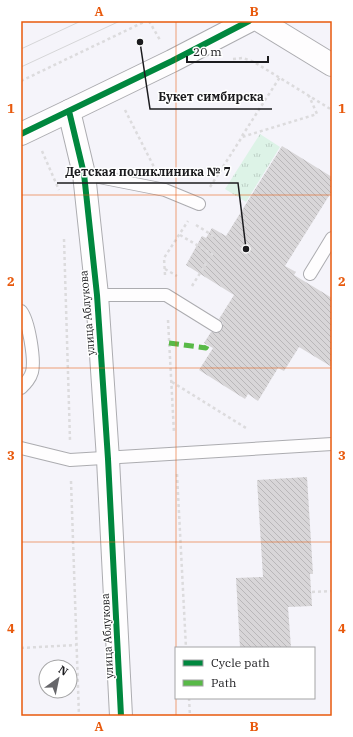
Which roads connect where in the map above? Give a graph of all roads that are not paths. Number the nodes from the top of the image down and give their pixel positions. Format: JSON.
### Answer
{"nodes":[{"id":1,"x":249,"y":21,"type":"edge"},
{"id":2,"x":260,"y":21,"type":"edge"},
{"id":3,"x":332,"y":65,"type":"edge"},
{"id":4,"x":69,"y":111,"type":"junction"},
{"id":5,"x":26,"y":131,"type":"edge"},
{"id":6,"x":84,"y":174,"type":"junction"},
{"id":7,"x":199,"y":204,"type":"road end"},
{"id":8,"x":332,"y":238,"type":"edge"},
{"id":9,"x":310,"y":274,"type":"dead end"},
{"id":10,"x":97,"y":295,"type":"junction"},
{"id":11,"x":21,"y":311,"type":"edge"},
{"id":12,"x":216,"y":326,"type":"dead end"},
{"id":13,"x":21,"y":388,"type":"edge"},
{"id":14,"x":332,"y":444,"type":"edge"},
{"id":15,"x":21,"y":448,"type":"edge"},
{"id":16,"x":108,"y":458,"type":"junction"},
{"id":17,"x":121,"y":716,"type":"edge"}],
"edges":[{"from":1,"to":4,"type":"street"},
{"from":2,"to":3,"type":"street"},
{"from":4,"to":5,"type":"street"},
{"from":4,"to":6,"type":"street","name":"улица Аблукова"},
{"from":6,"to":7,"type":"lane"},
{"from":6,"to":10,"type":"street","name":"улица Аблукова"},
{"from":8,"to":9,"type":"lane"},
{"from":10,"to":12,"type":"lane"},
{"from":10,"to":16,"type":"street","name":"улица Аблукова"},
{"from":11,"to":13,"type":"lane"},
{"from":14,"to":16,"type":"lane"},
{"from":15,"to":16,"type":"lane"},
{"from":16,"to":17,"type":"street","name":"улица Аблукова"}]}
